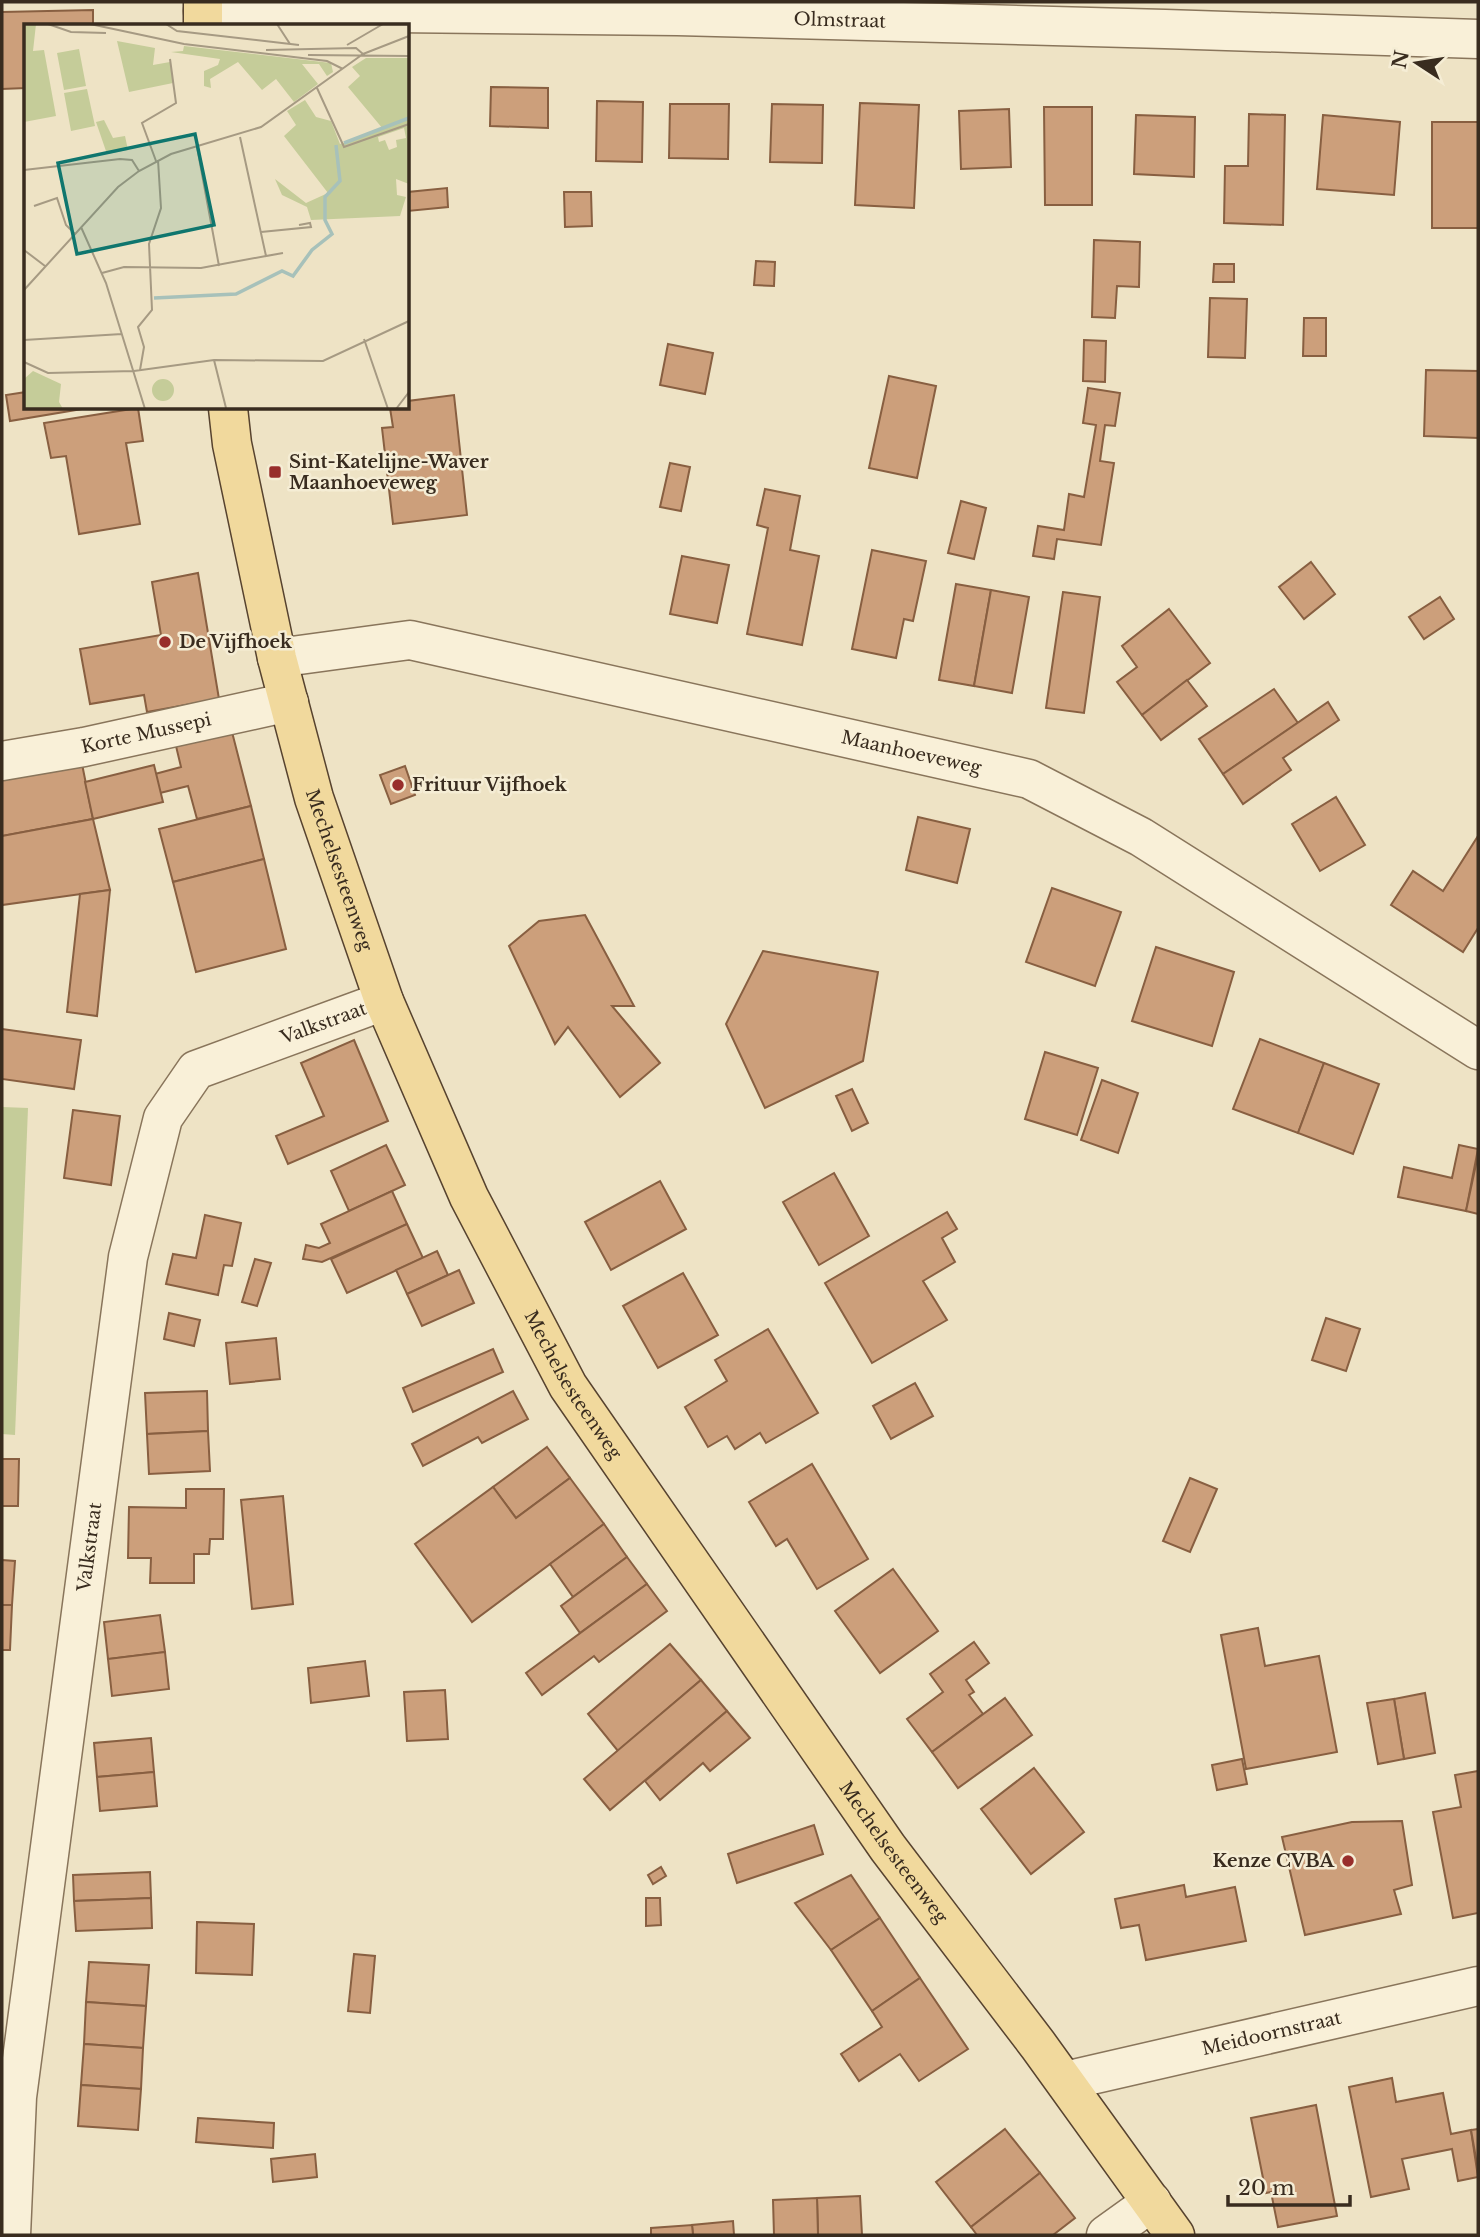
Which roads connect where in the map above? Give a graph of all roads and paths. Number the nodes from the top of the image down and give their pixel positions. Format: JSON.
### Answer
{"nodes":[{"id":1,"x":203,"y":13,"type":"edge"},
{"id":2,"x":1478,"y":39,"type":"edge"},
{"id":3,"x":228,"y":410,"type":"edge"},
{"id":4,"x":277,"y":658,"type":"junction"},
{"id":5,"x":289,"y":702,"type":"junction"},
{"id":6,"x":2,"y":761,"type":"edge"},
{"id":7,"x":384,"y":1001,"type":"junction"},
{"id":8,"x":1478,"y":1050,"type":"edge"},
{"id":9,"x":1478,"y":1986,"type":"edge"},
{"id":10,"x":1065,"y":2081,"type":"junction"},
{"id":11,"x":10,"y":2096,"type":"edge"},
{"id":12,"x":1152,"y":2202,"type":"junction"},
{"id":13,"x":11,"y":2235,"type":"edge"},
{"id":14,"x":1106,"y":2235,"type":"edge"},
{"id":15,"x":1175,"y":2235,"type":"edge"}],
"edges":[{"from":1,"to":2,"type":"street","name":"Olmstraat"},
{"from":3,"to":4,"type":"main road","name":"Mechelsesteenweg"},
{"from":4,"to":5,"type":"main road","name":"Mechelsesteenweg"},
{"from":4,"to":8,"type":"street","name":"Maanhoeveweg"},
{"from":5,"to":6,"type":"street","name":"Korte Mussepi"},
{"from":5,"to":7,"type":"main road","name":"Mechelsesteenweg"},
{"from":7,"to":10,"type":"main road","name":"Mechelsesteenweg"},
{"from":7,"to":11,"type":"street","name":"Valkstraat"},
{"from":9,"to":10,"type":"street","name":"Meidoornstraat"},
{"from":10,"to":12,"type":"main road","name":"Mechelsesteenweg"},
{"from":11,"to":13,"type":"street","name":"Valkstraat"},
{"from":12,"to":14,"type":"street"},
{"from":12,"to":15,"type":"main road","name":"Mechelsesteenweg"}]}
